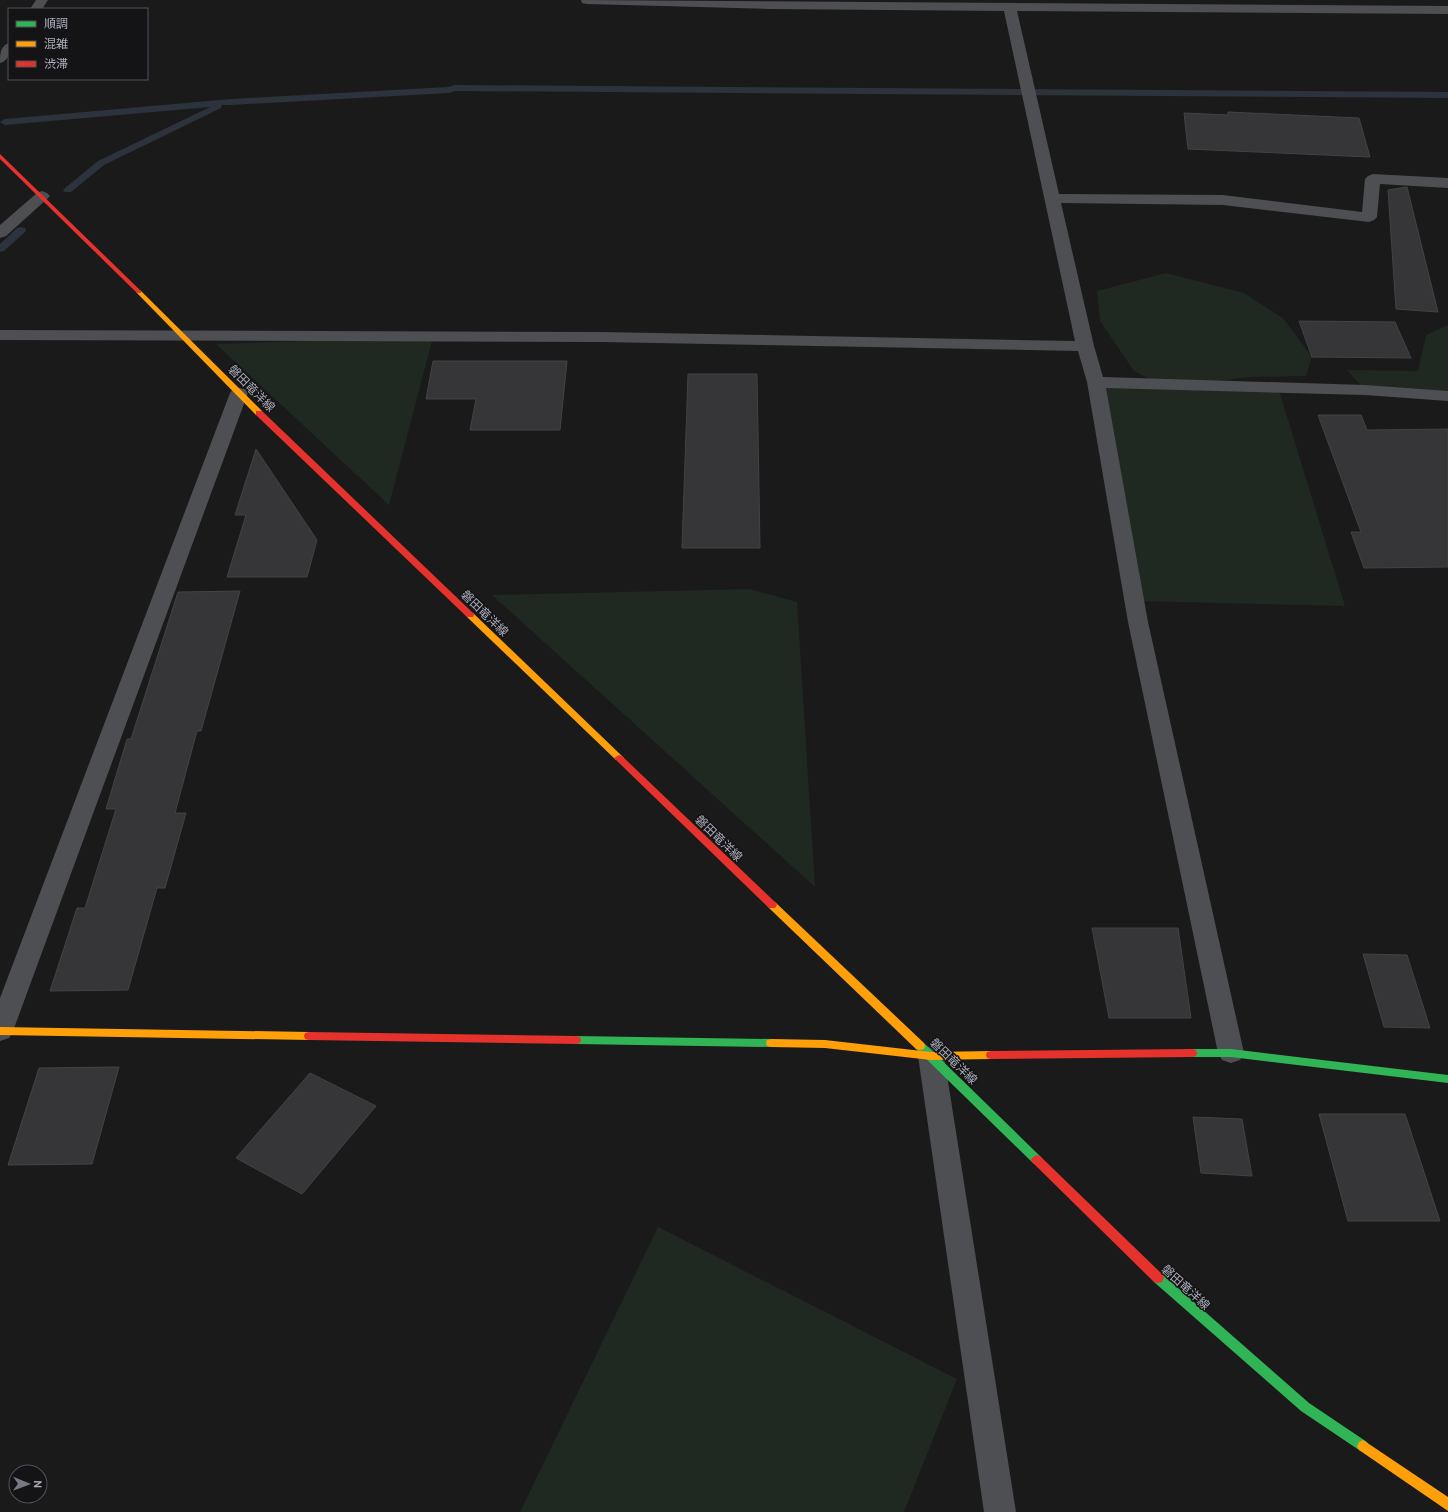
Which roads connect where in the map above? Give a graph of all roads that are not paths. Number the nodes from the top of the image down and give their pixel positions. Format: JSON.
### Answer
{"nodes":[{"id":1,"x":587,"y":0,"type":"edge"},
{"id":2,"x":769,"y":2,"type":"edge"},
{"id":3,"x":1009,"y":6,"type":"junction"},
{"id":4,"x":1448,"y":10,"type":"edge"},
{"id":5,"x":8,"y":48,"type":"edge"},
{"id":6,"x":0,"y":59,"type":"edge"},
{"id":7,"x":0,"y":156,"type":"edge"},
{"id":8,"x":1448,"y":183,"type":"edge"},
{"id":9,"x":42,"y":196,"type":"junction"},
{"id":10,"x":1052,"y":198,"type":"junction"},
{"id":11,"x":0,"y":233,"type":"edge"},
{"id":12,"x":0,"y":335,"type":"edge"},
{"id":13,"x":185,"y":336,"type":"junction"},
{"id":14,"x":1085,"y":346,"type":"junction"},
{"id":15,"x":1096,"y":382,"type":"junction"},
{"id":16,"x":239,"y":393,"type":"junction"},
{"id":17,"x":1448,"y":396,"type":"edge"},
{"id":18,"x":0,"y":1031,"type":"edge"},
{"id":19,"x":1231,"y":1053,"type":"junction"},
{"id":20,"x":931,"y":1056,"type":"junction"},
{"id":21,"x":1448,"y":1079,"type":"edge"},
{"id":22,"x":1448,"y":1505,"type":"edge"},
{"id":23,"x":1000,"y":1512,"type":"edge"}],
"edges":[{"from":1,"to":2,"type":"street"},
{"from":2,"to":3,"type":"street"},
{"from":3,"to":4,"type":"street"},
{"from":3,"to":10,"type":"street"},
{"from":5,"to":6,"type":"street"},
{"from":7,"to":9,"type":"main road","name":"磐田竜洋線"},
{"from":8,"to":10,"type":"street"},
{"from":9,"to":11,"type":"street"},
{"from":9,"to":13,"type":"main road","name":"磐田竜洋線"},
{"from":10,"to":14,"type":"street"},
{"from":12,"to":13,"type":"street"},
{"from":13,"to":14,"type":"street"},
{"from":13,"to":16,"type":"main road","name":"磐田竜洋線"},
{"from":14,"to":15,"type":"street"},
{"from":15,"to":17,"type":"street"},
{"from":15,"to":19,"type":"street"},
{"from":16,"to":18,"type":"street"},
{"from":16,"to":20,"type":"main road","name":"磐田竜洋線"},
{"from":18,"to":20,"type":"main road"},
{"from":19,"to":20,"type":"main road"},
{"from":19,"to":21,"type":"main road"},
{"from":20,"to":22,"type":"main road","name":"磐田竜洋線"},
{"from":20,"to":23,"type":"street"}]}
